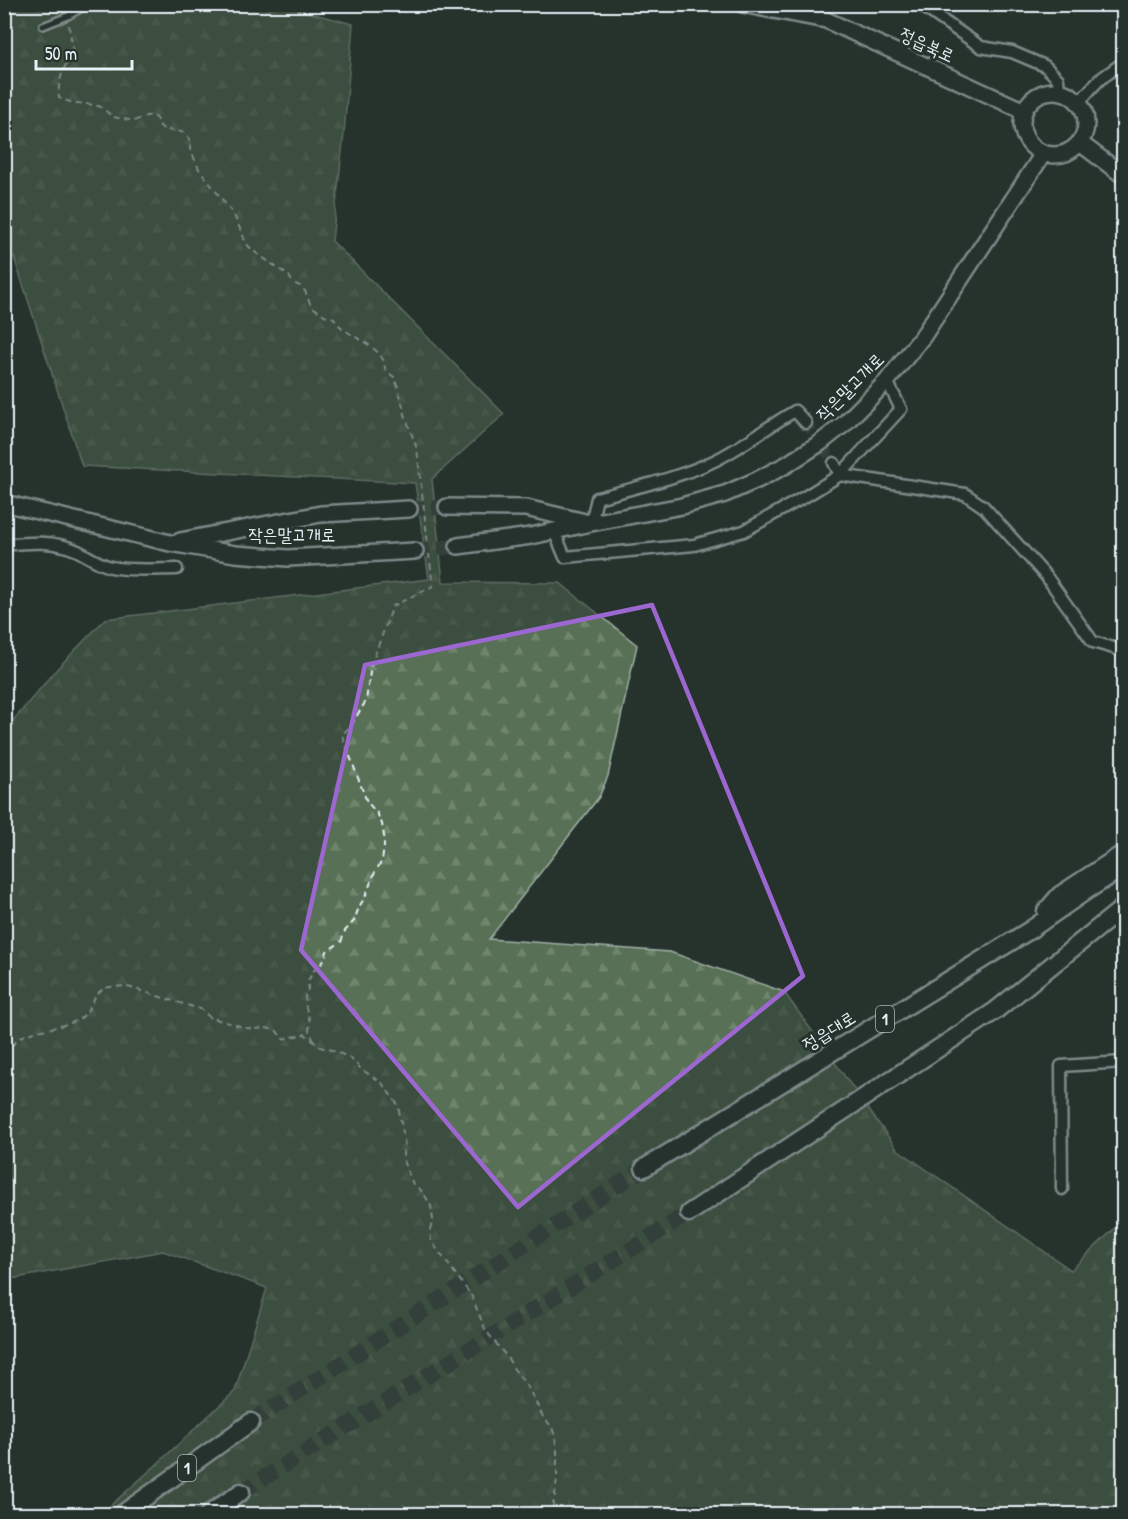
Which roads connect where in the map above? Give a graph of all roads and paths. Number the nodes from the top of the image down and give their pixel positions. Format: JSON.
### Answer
{"nodes":[{"id":1,"x":88,"y":4,"type":"edge"},
{"id":2,"x":742,"y":4,"type":"edge"},
{"id":3,"x":919,"y":4,"type":"edge"},
{"id":4,"x":68,"y":16,"type":"junction"},
{"id":5,"x":44,"y":26,"type":"dead end"},
{"id":6,"x":1124,"y":62,"type":"edge"},
{"id":7,"x":1059,"y":91,"type":"junction"},
{"id":8,"x":1079,"y":102,"type":"junction"},
{"id":9,"x":1024,"y":111,"type":"junction"},
{"id":10,"x":1080,"y":143,"type":"junction"},
{"id":11,"x":1043,"y":154,"type":"junction"},
{"id":12,"x":1124,"y":176,"type":"edge"},
{"id":13,"x":887,"y":381,"type":"junction"},
{"id":14,"x":806,"y":423,"type":"tunnel mouth"},
{"id":15,"x":834,"y":464,"type":"tunnel mouth"},
{"id":16,"x":840,"y":475,"type":"junction"},
{"id":17,"x":4,"y":503,"type":"edge"},
{"id":18,"x":447,"y":507,"type":"tunnel mouth"},
{"id":19,"x":409,"y":509,"type":"tunnel mouth"},
{"id":20,"x":591,"y":523,"type":"junction"},
{"id":21,"x":554,"y":531,"type":"junction"},
{"id":22,"x":170,"y":543,"type":"junction"},
{"id":23,"x":4,"y":545,"type":"edge"},
{"id":24,"x":458,"y":546,"type":"tunnel mouth"},
{"id":25,"x":415,"y":551,"type":"tunnel mouth"},
{"id":26,"x":177,"y":569,"type":"dead end"},
{"id":27,"x":1124,"y":648,"type":"edge"},
{"id":28,"x":1124,"y":853,"type":"edge"},
{"id":29,"x":1124,"y":867,"type":"edge"},
{"id":30,"x":1124,"y":907,"type":"edge"},
{"id":31,"x":1030,"y":930,"type":"junction"},
{"id":32,"x":314,"y":1041,"type":"junction"},
{"id":33,"x":4,"y":1051,"type":"edge"},
{"id":34,"x":1124,"y":1062,"type":"edge"},
{"id":35,"x":644,"y":1168,"type":"tunnel mouth"},
{"id":36,"x":1062,"y":1189,"type":"dead end"},
{"id":37,"x":690,"y":1213,"type":"tunnel mouth"},
{"id":38,"x":251,"y":1422,"type":"tunnel mouth"},
{"id":39,"x":241,"y":1492,"type":"tunnel mouth"},
{"id":40,"x":123,"y":1515,"type":"edge"},
{"id":41,"x":209,"y":1515,"type":"edge"},
{"id":42,"x":551,"y":1515,"type":"edge"}],
"edges":[{"from":1,"to":4,"type":"lane"},
{"from":2,"to":9,"type":"street","name":"정읍북로"},
{"from":3,"to":7,"type":"street"},
{"from":4,"to":5,"type":"lane"},
{"from":4,"to":32,"type":"path"},
{"from":6,"to":8,"type":"street"},
{"from":7,"to":8,"type":"street"},
{"from":7,"to":9,"type":"street"},
{"from":8,"to":10,"type":"street"},
{"from":9,"to":11,"type":"street"},
{"from":10,"to":11,"type":"street"},
{"from":10,"to":12,"type":"street"},
{"from":11,"to":13,"type":"street","name":"작은말고개로"},
{"from":13,"to":16,"type":"street"},
{"from":13,"to":20,"type":"street","name":"작은말고개로"},
{"from":14,"to":20,"type":"street"},
{"from":15,"to":16,"type":"street"},
{"from":16,"to":21,"type":"street"},
{"from":16,"to":27,"type":"street"},
{"from":17,"to":22,"type":"street","name":"작은말고개로"},
{"from":18,"to":20,"type":"street","name":"작은말고개로"},
{"from":19,"to":22,"type":"street","name":"작은말고개로"},
{"from":20,"to":21,"type":"street","name":"작은말고개로"},
{"from":21,"to":24,"type":"street","name":"작은말고개로"},
{"from":22,"to":25,"type":"street","name":"작은말고개로"},
{"from":23,"to":26,"type":"street"},
{"from":28,"to":31,"type":"main road"},
{"from":29,"to":31,"type":"main road","name":"정읍대로","number":"1"},
{"from":30,"to":37,"type":"main road"},
{"from":31,"to":35,"type":"main road","name":"정읍대로","number":"1"},
{"from":32,"to":33,"type":"path"},
{"from":32,"to":42,"type":"path"},
{"from":34,"to":36,"type":"street"},
{"from":38,"to":40,"type":"main road","number":"1"},
{"from":39,"to":41,"type":"main road"}]}
